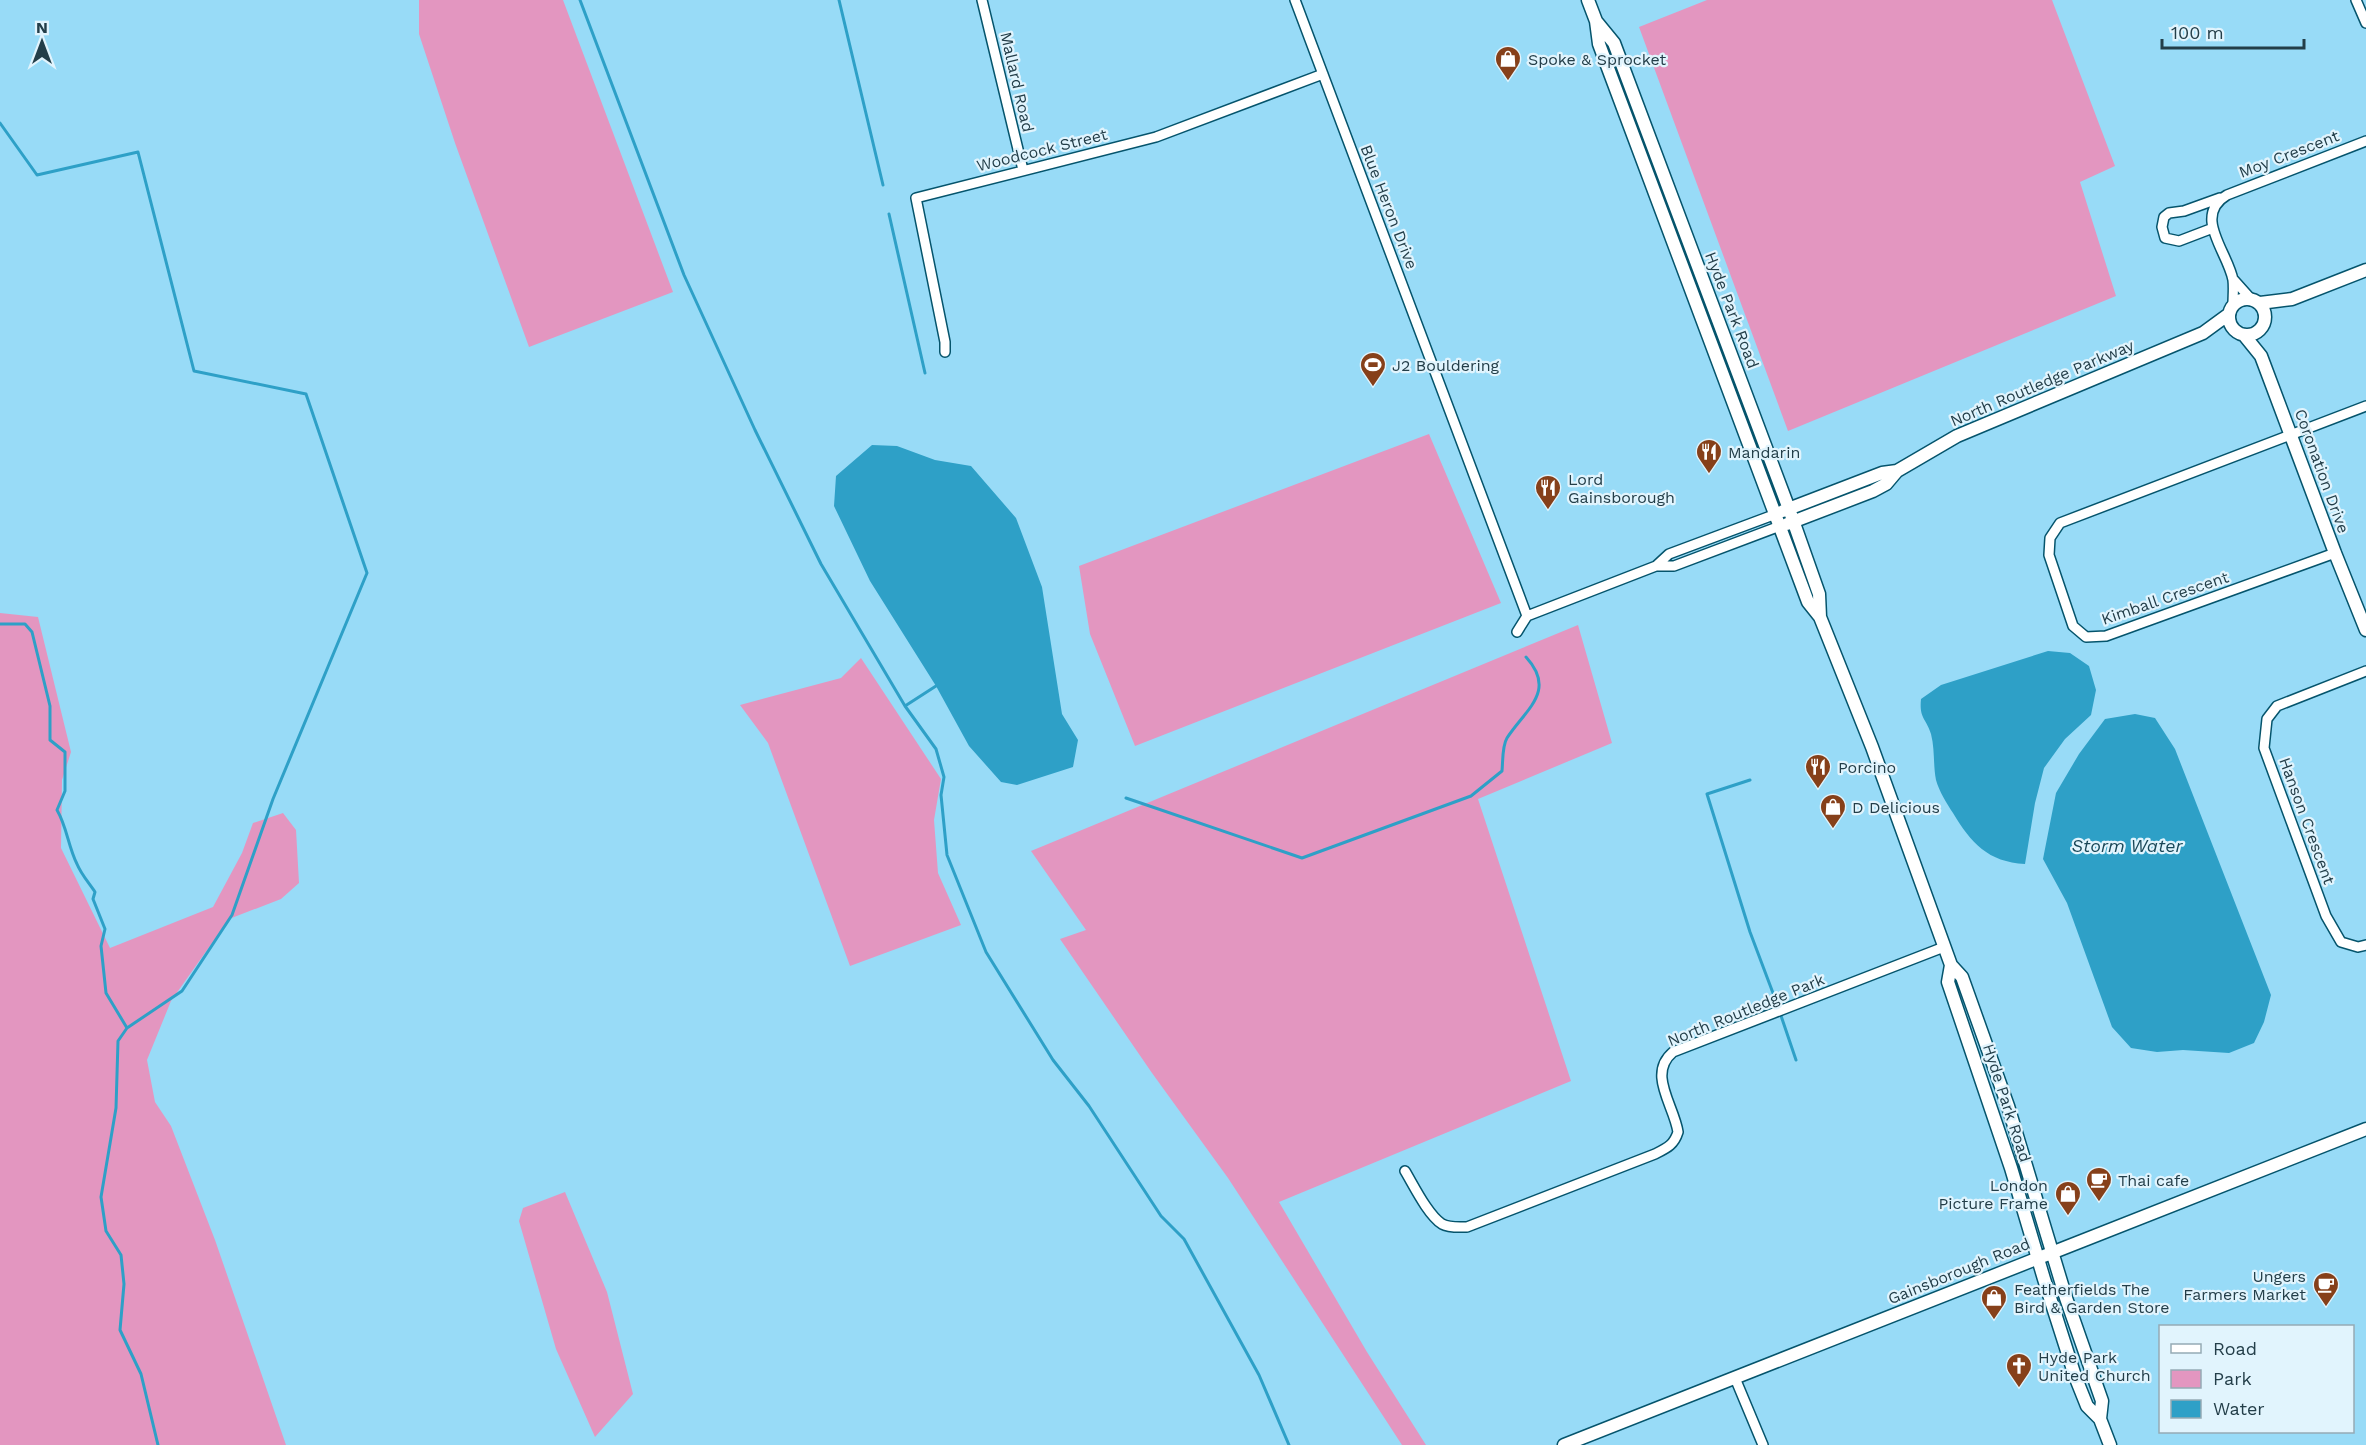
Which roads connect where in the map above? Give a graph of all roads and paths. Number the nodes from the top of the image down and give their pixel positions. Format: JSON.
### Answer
{"nodes":[{"id":1,"x":982,"y":0,"type":"edge"},
{"id":2,"x":1295,"y":0,"type":"edge"},
{"id":3,"x":1587,"y":0,"type":"edge"},
{"id":4,"x":2356,"y":0,"type":"edge"},
{"id":5,"x":1596,"y":21,"type":"junction"},
{"id":6,"x":2365,"y":23,"type":"edge"},
{"id":7,"x":1323,"y":74,"type":"junction"},
{"id":8,"x":2366,"y":141,"type":"edge"},
{"id":9,"x":1023,"y":171,"type":"junction"},
{"id":10,"x":2223,"y":197,"type":"junction"},
{"id":11,"x":2213,"y":228,"type":"junction"},
{"id":12,"x":2366,"y":270,"type":"edge"},
{"id":13,"x":2233,"y":279,"type":"junction"},
{"id":14,"x":2292,"y":299,"type":"junction"},
{"id":15,"x":2255,"y":301,"type":"junction"},
{"id":16,"x":2231,"y":309,"type":"junction"},
{"id":17,"x":2263,"y":325,"type":"junction"},
{"id":18,"x":2203,"y":333,"type":"junction"},
{"id":19,"x":2240,"y":333,"type":"junction"},
{"id":20,"x":945,"y":352,"type":"dead end"},
{"id":21,"x":2261,"y":356,"type":"junction"},
{"id":22,"x":2366,"y":406,"type":"edge"},
{"id":23,"x":2292,"y":435,"type":"junction"},
{"id":24,"x":1897,"y":471,"type":"junction"},
{"id":25,"x":1789,"y":509,"type":"junction"},
{"id":26,"x":1776,"y":514,"type":"junction"},
{"id":27,"x":1794,"y":522,"type":"junction"},
{"id":28,"x":1780,"y":526,"type":"junction"},
{"id":29,"x":2335,"y":553,"type":"junction"},
{"id":30,"x":1656,"y":566,"type":"junction"},
{"id":31,"x":2362,"y":611,"type":"edge"},
{"id":32,"x":1527,"y":616,"type":"junction"},
{"id":33,"x":1820,"y":617,"type":"junction"},
{"id":34,"x":2366,"y":630,"type":"edge"},
{"id":35,"x":1517,"y":632,"type":"dead end"},
{"id":36,"x":2366,"y":671,"type":"edge"},
{"id":37,"x":2366,"y":945,"type":"edge"},
{"id":38,"x":1944,"y":947,"type":"junction"},
{"id":39,"x":1951,"y":965,"type":"junction"},
{"id":40,"x":2366,"y":1129,"type":"edge"},
{"id":41,"x":1405,"y":1172,"type":"dead end"},
{"id":42,"x":2052,"y":1252,"type":"junction"},
{"id":43,"x":2037,"y":1258,"type":"junction"},
{"id":44,"x":1735,"y":1378,"type":"junction"},
{"id":45,"x":2100,"y":1419,"type":"junction"},
{"id":46,"x":1564,"y":1445,"type":"edge"},
{"id":47,"x":1763,"y":1445,"type":"edge"},
{"id":48,"x":2110,"y":1445,"type":"edge"}],
"edges":[{"from":1,"to":9,"type":"street","name":"Mallard Road"},
{"from":2,"to":7,"type":"street","name":"Blue Heron Drive"},
{"from":3,"to":5,"type":"main road","name":"Hyde Park Road"},
{"from":4,"to":6,"type":"street"},
{"from":5,"to":25,"type":"main road","name":"Hyde Park Road"},
{"from":5,"to":26,"type":"main road","name":"Hyde Park Road"},
{"from":7,"to":9,"type":"street","name":"Woodcock Street"},
{"from":7,"to":32,"type":"street","name":"Blue Heron Drive"},
{"from":8,"to":10,"type":"street","name":"Moy Crescent"},
{"from":9,"to":20,"type":"street","name":"Woodcock Street"},
{"from":10,"to":11,"type":"street","name":"Moy Crescent"},
{"from":10,"to":11,"type":"street","name":"Moy Crescent"},
{"from":11,"to":13,"type":"street"},
{"from":12,"to":14,"type":"main road"},
{"from":13,"to":15,"type":"street"},
{"from":13,"to":16,"type":"street"},
{"from":14,"to":15,"type":"main road"},
{"from":14,"to":17,"type":"main road"},
{"from":15,"to":16,"type":"main road"},
{"from":15,"to":17,"type":"main road"},
{"from":16,"to":18,"type":"main road","name":"North Routledge Parkway"},
{"from":16,"to":19,"type":"main road"},
{"from":17,"to":19,"type":"main road"},
{"from":17,"to":21,"type":"main road","name":"Coronation Drive"},
{"from":18,"to":19,"type":"main road","name":"North Routledge Parkway"},
{"from":18,"to":24,"type":"main road","name":"North Routledge Parkway"},
{"from":19,"to":21,"type":"main road","name":"Coronation Drive"},
{"from":21,"to":23,"type":"main road","name":"Coronation Drive"},
{"from":22,"to":23,"type":"street","name":"Kimball Crescent"},
{"from":23,"to":29,"type":"main road","name":"Coronation Drive"},
{"from":23,"to":29,"type":"street","name":"Kimball Crescent"},
{"from":24,"to":25,"type":"main road","name":"North Routledge Parkway"},
{"from":24,"to":27,"type":"main road","name":"North Routledge Parkway"},
{"from":25,"to":26,"type":"main road","name":"North Routledge Parkway"},
{"from":25,"to":27,"type":"main road","name":"Hyde Park Road"},
{"from":26,"to":28,"type":"main road","name":"Hyde Park Road"},
{"from":26,"to":30,"type":"street"},
{"from":27,"to":28,"type":"main road","name":"North Routledge Parkway"},
{"from":27,"to":33,"type":"main road","name":"Hyde Park Road"},
{"from":28,"to":30,"type":"street"},
{"from":28,"to":33,"type":"main road","name":"Hyde Park Road"},
{"from":29,"to":31,"type":"main road","name":"Coronation Drive"},
{"from":30,"to":32,"type":"street"},
{"from":31,"to":34,"type":"main road","name":"Coronation Drive"},
{"from":32,"to":35,"type":"street"},
{"from":33,"to":38,"type":"main road","name":"Hyde Park Road"},
{"from":36,"to":37,"type":"street","name":"Hanson Crescent"},
{"from":38,"to":39,"type":"main road","name":"Hyde Park Road"},
{"from":38,"to":41,"type":"street","name":"North Routledge Park"},
{"from":39,"to":42,"type":"main road","name":"Hyde Park Road"},
{"from":39,"to":43,"type":"main road","name":"Hyde Park Road"},
{"from":40,"to":42,"type":"main road","name":"Gainsborough Road"},
{"from":42,"to":43,"type":"main road","name":"Gainsborough Road"},
{"from":42,"to":45,"type":"main road","name":"Hyde Park Road"},
{"from":43,"to":44,"type":"main road","name":"Gainsborough Road"},
{"from":43,"to":45,"type":"main road","name":"Hyde Park Road"},
{"from":44,"to":46,"type":"main road","name":"Gainsborough Road"},
{"from":44,"to":47,"type":"street"},
{"from":45,"to":48,"type":"main road","name":"Hyde Park Road"}]}
